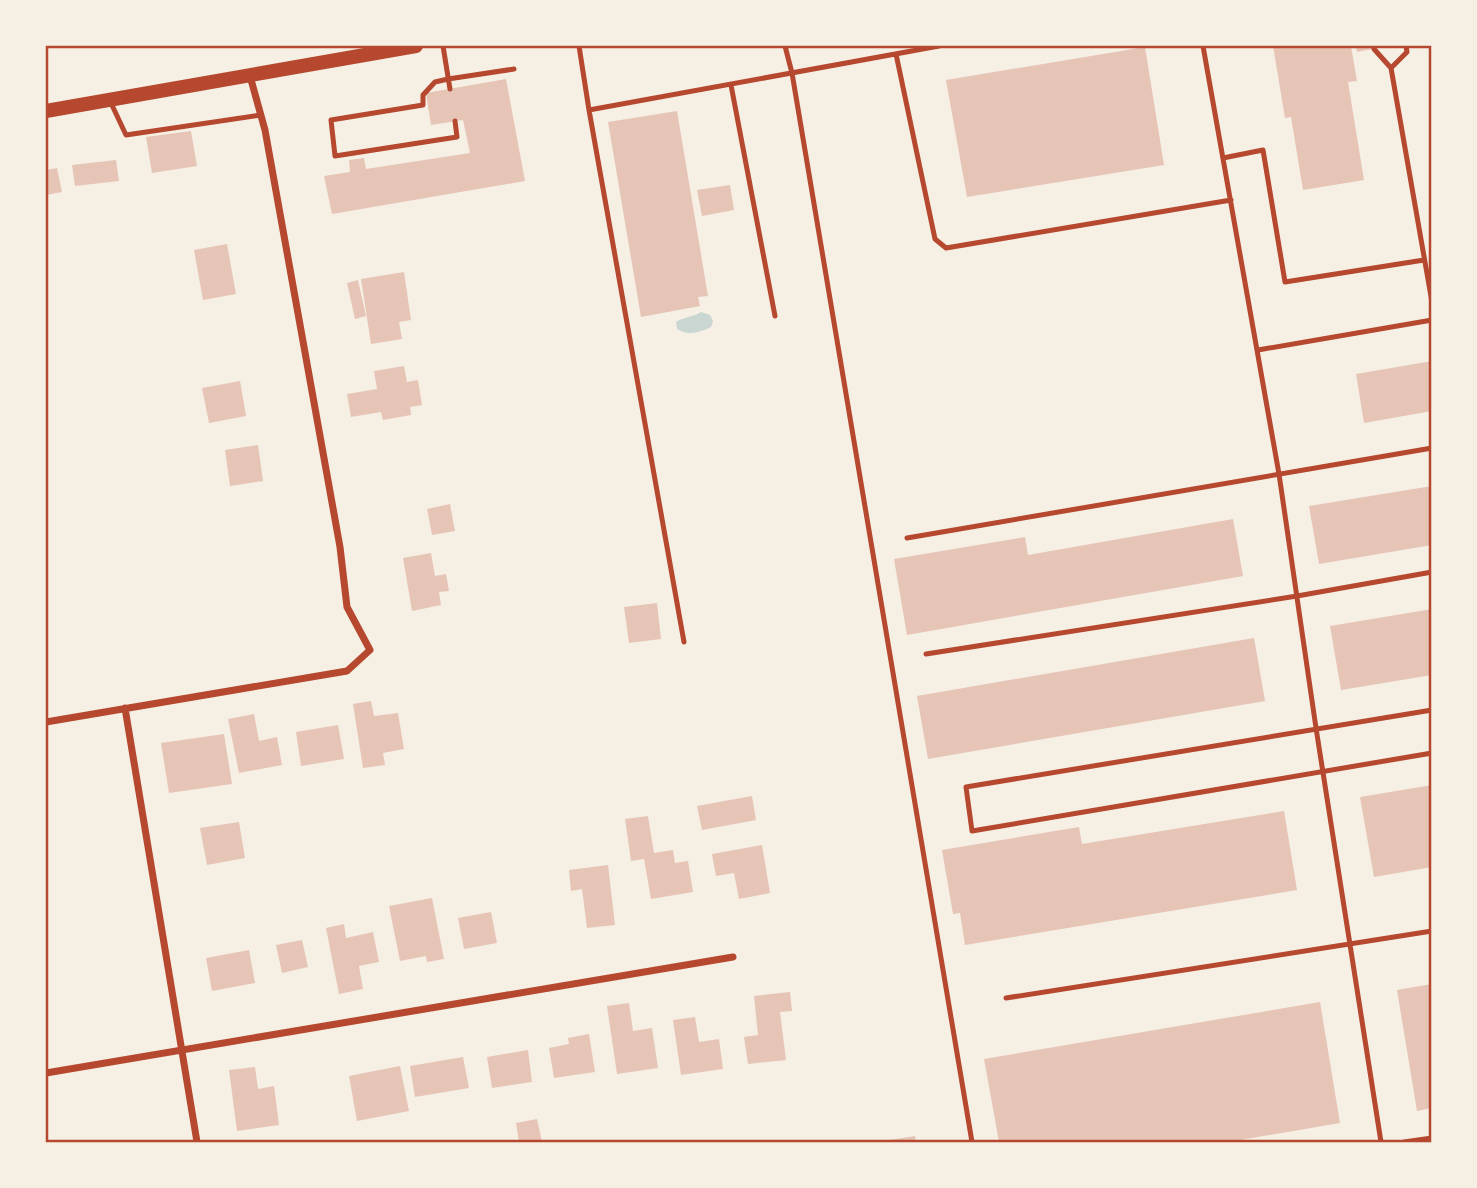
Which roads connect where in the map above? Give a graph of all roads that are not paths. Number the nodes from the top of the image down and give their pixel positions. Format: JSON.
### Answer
{"nodes":[{"id":1,"x":416,"y":46,"type":"edge"},
{"id":2,"x":443,"y":46,"type":"edge"},
{"id":3,"x":579,"y":46,"type":"edge"},
{"id":4,"x":785,"y":46,"type":"edge"},
{"id":5,"x":940,"y":46,"type":"edge"},
{"id":6,"x":1203,"y":46,"type":"edge"},
{"id":7,"x":1406,"y":46,"type":"edge"},
{"id":8,"x":1374,"y":48,"type":"dead end"},
{"id":9,"x":896,"y":54,"type":"junction"},
{"id":10,"x":1391,"y":68,"type":"junction"},
{"id":11,"x":514,"y":69,"type":"dead end"},
{"id":12,"x":250,"y":74,"type":"junction"},
{"id":13,"x":792,"y":74,"type":"junction"},
{"id":14,"x":449,"y":79,"type":"junction"},
{"id":15,"x":731,"y":85,"type":"junction"},
{"id":16,"x":450,"y":89,"type":"dead end"},
{"id":17,"x":109,"y":100,"type":"junction"},
{"id":18,"x":589,"y":110,"type":"junction"},
{"id":19,"x":46,"y":111,"type":"edge"},
{"id":20,"x":261,"y":115,"type":"junction"},
{"id":21,"x":456,"y":121,"type":"dead end"},
{"id":22,"x":1223,"y":158,"type":"junction"},
{"id":23,"x":1231,"y":200,"type":"junction"},
{"id":24,"x":1424,"y":260,"type":"junction"},
{"id":25,"x":1432,"y":302,"type":"edge"},
{"id":26,"x":775,"y":317,"type":"dead end"},
{"id":27,"x":1432,"y":320,"type":"edge"},
{"id":28,"x":1258,"y":350,"type":"junction"},
{"id":29,"x":1432,"y":448,"type":"edge"},
{"id":30,"x":1279,"y":474,"type":"junction"},
{"id":31,"x":908,"y":538,"type":"dead end"},
{"id":32,"x":1432,"y":572,"type":"edge"},
{"id":33,"x":1297,"y":596,"type":"junction"},
{"id":34,"x":684,"y":642,"type":"dead end"},
{"id":35,"x":926,"y":654,"type":"dead end"},
{"id":36,"x":125,"y":708,"type":"junction"},
{"id":37,"x":1432,"y":710,"type":"edge"},
{"id":38,"x":46,"y":722,"type":"edge"},
{"id":39,"x":1316,"y":728,"type":"junction"},
{"id":40,"x":1432,"y":752,"type":"edge"},
{"id":41,"x":1323,"y":771,"type":"junction"},
{"id":42,"x":1432,"y":931,"type":"edge"},
{"id":43,"x":1350,"y":944,"type":"junction"},
{"id":44,"x":733,"y":957,"type":"dead end"},
{"id":45,"x":1006,"y":998,"type":"dead end"},
{"id":46,"x":181,"y":1051,"type":"junction"},
{"id":47,"x":46,"y":1073,"type":"edge"},
{"id":48,"x":1432,"y":1138,"type":"edge"},
{"id":49,"x":972,"y":1142,"type":"edge"},
{"id":50,"x":197,"y":1143,"type":"edge"},
{"id":51,"x":961,"y":1143,"type":"edge"},
{"id":52,"x":1381,"y":1143,"type":"edge"},
{"id":53,"x":1405,"y":1143,"type":"edge"}],
"edges":[{"from":1,"to":12,"type":"main road"},
{"from":2,"to":14,"type":"lane"},
{"from":3,"to":18,"type":"lane"},
{"from":4,"to":13,"type":"lane"},
{"from":5,"to":9,"type":"lane"},
{"from":6,"to":22,"type":"lane"},
{"from":7,"to":10,"type":"lane"},
{"from":8,"to":10,"type":"lane"},
{"from":9,"to":13,"type":"lane"},
{"from":9,"to":23,"type":"lane"},
{"from":10,"to":24,"type":"lane"},
{"from":11,"to":14,"type":"lane"},
{"from":12,"to":17,"type":"main road"},
{"from":12,"to":20,"type":"street"},
{"from":13,"to":15,"type":"lane"},
{"from":13,"to":49,"type":"lane"},
{"from":14,"to":16,"type":"lane"},
{"from":14,"to":21,"type":"lane"},
{"from":15,"to":18,"type":"lane"},
{"from":15,"to":26,"type":"lane"},
{"from":17,"to":19,"type":"main road"},
{"from":17,"to":20,"type":"lane"},
{"from":18,"to":34,"type":"lane"},
{"from":20,"to":36,"type":"street"},
{"from":22,"to":23,"type":"lane"},
{"from":22,"to":24,"type":"lane"},
{"from":23,"to":28,"type":"lane"},
{"from":24,"to":25,"type":"lane"},
{"from":27,"to":28,"type":"lane"},
{"from":28,"to":30,"type":"lane"},
{"from":29,"to":30,"type":"lane"},
{"from":30,"to":31,"type":"lane"},
{"from":30,"to":33,"type":"lane"},
{"from":32,"to":33,"type":"lane"},
{"from":33,"to":35,"type":"lane"},
{"from":33,"to":39,"type":"lane"},
{"from":36,"to":38,"type":"street"},
{"from":36,"to":46,"type":"street"},
{"from":37,"to":39,"type":"lane"},
{"from":39,"to":41,"type":"lane"},
{"from":39,"to":41,"type":"lane"},
{"from":40,"to":41,"type":"lane"},
{"from":41,"to":43,"type":"lane"},
{"from":42,"to":43,"type":"lane"},
{"from":43,"to":45,"type":"lane"},
{"from":43,"to":52,"type":"lane"},
{"from":44,"to":46,"type":"street"},
{"from":46,"to":47,"type":"street"},
{"from":46,"to":50,"type":"street"},
{"from":48,"to":53,"type":"lane"},
{"from":49,"to":51,"type":"lane"}]}
